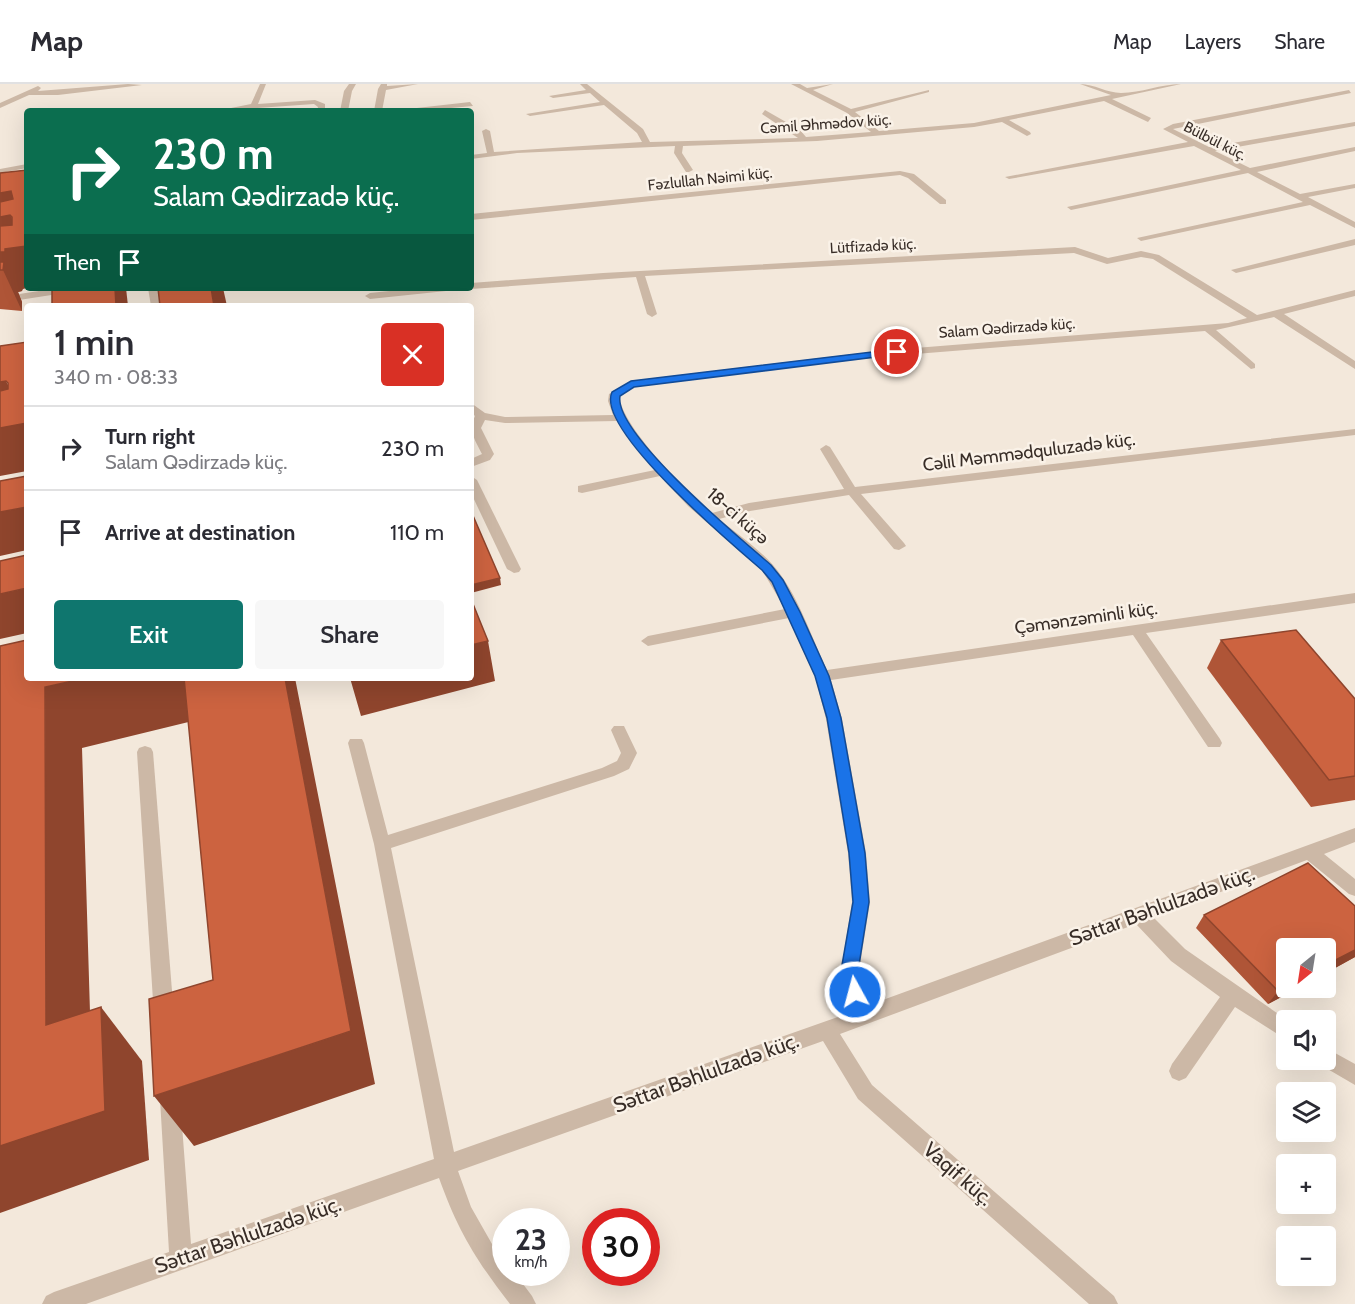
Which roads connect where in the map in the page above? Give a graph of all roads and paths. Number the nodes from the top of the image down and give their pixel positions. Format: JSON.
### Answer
{"nodes":[{"id":1,"x":42,"y":84,"type":"edge"},
{"id":2,"x":263,"y":84,"type":"edge"},
{"id":3,"x":353,"y":84,"type":"edge"},
{"id":4,"x":415,"y":84,"type":"edge"},
{"id":5,"x":583,"y":84,"type":"edge"},
{"id":6,"x":794,"y":84,"type":"edge"},
{"id":7,"x":830,"y":84,"type":"edge"},
{"id":8,"x":1083,"y":84,"type":"edge"},
{"id":9,"x":1178,"y":84,"type":"edge"},
{"id":10,"x":139,"y":85,"type":"edge"},
{"id":11,"x":383,"y":86,"type":"edge"},
{"id":12,"x":806,"y":90,"type":"junction"},
{"id":13,"x":591,"y":91,"type":"junction"},
{"id":14,"x":927,"y":91,"type":"dead end"},
{"id":15,"x":1349,"y":92,"type":"dead end"},
{"id":16,"x":29,"y":93,"type":"junction"},
{"id":17,"x":553,"y":96,"type":"dead end"},
{"id":18,"x":1120,"y":96,"type":"junction"},
{"id":19,"x":1106,"y":99,"type":"junction"},
{"id":20,"x":0,"y":101,"type":"edge"},
{"id":21,"x":10,"y":101,"type":"junction"},
{"id":22,"x":605,"y":103,"type":"junction"},
{"id":23,"x":470,"y":104,"type":"dead end"},
{"id":24,"x":0,"y":106,"type":"edge"},
{"id":25,"x":251,"y":106,"type":"junction"},
{"id":26,"x":239,"y":108,"type":"edge"},
{"id":27,"x":259,"y":108,"type":"edge"},
{"id":28,"x":259,"y":108,"type":"edge"},
{"id":29,"x":322,"y":108,"type":"edge"},
{"id":30,"x":345,"y":108,"type":"edge"},
{"id":31,"x":379,"y":108,"type":"edge"},
{"id":32,"x":427,"y":108,"type":"edge"},
{"id":33,"x":850,"y":111,"type":"junction"},
{"id":34,"x":765,"y":112,"type":"dead end"},
{"id":35,"x":530,"y":114,"type":"dead end"},
{"id":36,"x":1148,"y":120,"type":"dead end"},
{"id":37,"x":1005,"y":121,"type":"junction"},
{"id":38,"x":1355,"y":124,"type":"edge"},
{"id":39,"x":486,"y":131,"type":"dead end"},
{"id":40,"x":878,"y":134,"type":"junction"},
{"id":41,"x":1027,"y":134,"type":"dead end"},
{"id":42,"x":804,"y":140,"type":"junction"},
{"id":43,"x":647,"y":144,"type":"junction"},
{"id":44,"x":679,"y":144,"type":"junction"},
{"id":45,"x":1192,"y":144,"type":"junction"},
{"id":46,"x":1355,"y":148,"type":"edge"},
{"id":47,"x":1206,"y":150,"type":"junction"},
{"id":48,"x":491,"y":154,"type":"junction"},
{"id":49,"x":474,"y":157,"type":"edge"},
{"id":50,"x":24,"y":167,"type":"edge"},
{"id":51,"x":689,"y":170,"type":"dead end"},
{"id":52,"x":1243,"y":170,"type":"junction"},
{"id":53,"x":0,"y":171,"type":"edge"},
{"id":54,"x":1009,"y":177,"type":"dead end"},
{"id":55,"x":1355,"y":186,"type":"edge"},
{"id":56,"x":1297,"y":197,"type":"junction"},
{"id":57,"x":943,"y":202,"type":"dead end"},
{"id":58,"x":1309,"y":203,"type":"junction"},
{"id":59,"x":1071,"y":207,"type":"dead end"},
{"id":60,"x":474,"y":217,"type":"edge"},
{"id":61,"x":1355,"y":225,"type":"edge"},
{"id":62,"x":1141,"y":238,"type":"dead end"},
{"id":63,"x":1355,"y":242,"type":"edge"},
{"id":64,"x":1236,"y":270,"type":"dead end"},
{"id":65,"x":639,"y":274,"type":"junction"},
{"id":66,"x":474,"y":286,"type":"edge"},
{"id":67,"x":59,"y":291,"type":"edge"},
{"id":68,"x":397,"y":291,"type":"edge"},
{"id":69,"x":47,"y":293,"type":"junction"},
{"id":70,"x":1355,"y":293,"type":"edge"},
{"id":71,"x":370,"y":296,"type":"dead end"},
{"id":72,"x":0,"y":300,"type":"edge"},
{"id":73,"x":47,"y":303,"type":"edge"},
{"id":74,"x":1275,"y":313,"type":"junction"},
{"id":75,"x":652,"y":314,"type":"dead end"},
{"id":76,"x":1256,"y":319,"type":"junction"},
{"id":77,"x":1208,"y":328,"type":"junction"},
{"id":78,"x":1251,"y":366,"type":"dead end"},
{"id":79,"x":1355,"y":366,"type":"edge"},
{"id":80,"x":476,"y":411,"type":"edge"},
{"id":81,"x":620,"y":418,"type":"junction"},
{"id":82,"x":1355,"y":432,"type":"edge"},
{"id":83,"x":826,"y":449,"type":"dead end"},
{"id":84,"x":474,"y":462,"type":"edge"},
{"id":85,"x":663,"y":472,"type":"junction"},
{"id":86,"x":474,"y":486,"type":"edge"},
{"id":87,"x":582,"y":489,"type":"dead end"},
{"id":88,"x":852,"y":491,"type":"junction"},
{"id":89,"x":710,"y":518,"type":"junction"},
{"id":90,"x":899,"y":546,"type":"dead end"},
{"id":91,"x":514,"y":569,"type":"dead end"},
{"id":92,"x":1355,"y":598,"type":"edge"},
{"id":93,"x":794,"y":612,"type":"junction"},
{"id":94,"x":1137,"y":631,"type":"junction"},
{"id":95,"x":648,"y":641,"type":"dead end"},
{"id":96,"x":822,"y":676,"type":"junction"},
{"id":97,"x":619,"y":730,"type":"dead end"},
{"id":98,"x":356,"y":743,"type":"dead end"},
{"id":99,"x":1214,"y":743,"type":"dead end"},
{"id":100,"x":145,"y":752,"type":"dead end"},
{"id":101,"x":1355,"y":835,"type":"edge"},
{"id":102,"x":382,"y":844,"type":"junction"},
{"id":103,"x":1310,"y":852,"type":"junction"},
{"id":104,"x":1355,"y":889,"type":"edge"},
{"id":105,"x":1138,"y":914,"type":"junction"},
{"id":106,"x":1232,"y":995,"type":"junction"},
{"id":107,"x":862,"y":1017,"type":"junction"},
{"id":108,"x":1276,"y":1024,"type":"edge"},
{"id":109,"x":827,"y":1030,"type":"junction"},
{"id":110,"x":165,"y":1035,"type":"edge"},
{"id":111,"x":1336,"y":1063,"type":"edge"},
{"id":112,"x":1179,"y":1071,"type":"dead end"},
{"id":113,"x":1355,"y":1075,"type":"edge"},
{"id":114,"x":169,"y":1082,"type":"edge"},
{"id":115,"x":446,"y":1166,"type":"junction"},
{"id":116,"x":181,"y":1258,"type":"junction"},
{"id":117,"x":54,"y":1304,"type":"edge"},
{"id":118,"x":524,"y":1304,"type":"edge"},
{"id":119,"x":1106,"y":1304,"type":"edge"}],
"edges":[{"from":1,"to":16,"type":"street"},
{"from":2,"to":25,"type":"street"},
{"from":3,"to":30,"type":"street"},
{"from":4,"to":11,"type":"street"},
{"from":5,"to":13,"type":"street"},
{"from":6,"to":12,"type":"street"},
{"from":7,"to":12,"type":"street"},
{"from":8,"to":18,"type":"street"},
{"from":9,"to":18,"type":"street","name":"Cəmil Əhmədov küç."},
{"from":10,"to":16,"type":"street"},
{"from":11,"to":31,"type":"street"},
{"from":12,"to":33,"type":"street"},
{"from":13,"to":17,"type":"street"},
{"from":13,"to":22,"type":"street"},
{"from":14,"to":33,"type":"street"},
{"from":15,"to":45,"type":"street","name":"Bülbül küç."},
{"from":16,"to":21,"type":"street"},
{"from":18,"to":19,"type":"street","name":"Cəmil Əhmədov küç."},
{"from":19,"to":36,"type":"street"},
{"from":19,"to":37,"type":"street","name":"Cəmil Əhmədov küç."},
{"from":20,"to":21,"type":"street"},
{"from":21,"to":24,"type":"street"},
{"from":22,"to":35,"type":"street"},
{"from":22,"to":43,"type":"street"},
{"from":23,"to":32,"type":"street"},
{"from":25,"to":26,"type":"street"},
{"from":25,"to":27,"type":"street"},
{"from":28,"to":29,"type":"street"},
{"from":33,"to":40,"type":"street"},
{"from":34,"to":42,"type":"street"},
{"from":37,"to":40,"type":"street","name":"Cəmil Əhmədov küç."},
{"from":37,"to":41,"type":"street"},
{"from":38,"to":47,"type":"street"},
{"from":39,"to":48,"type":"street"},
{"from":40,"to":42,"type":"street","name":"Cəmil Əhmədov küç."},
{"from":42,"to":44,"type":"street","name":"Cəmil Əhmədov küç."},
{"from":43,"to":44,"type":"street","name":"Cəmil Əhmədov küç."},
{"from":43,"to":48,"type":"street","name":"Cəmil Əhmədov küç."},
{"from":44,"to":51,"type":"street"},
{"from":45,"to":47,"type":"street","name":"Bülbül küç."},
{"from":45,"to":54,"type":"street"},
{"from":46,"to":52,"type":"street"},
{"from":47,"to":52,"type":"street","name":"Bülbül küç."},
{"from":48,"to":49,"type":"street","name":"Cəmil Əhmədov küç."},
{"from":50,"to":53,"type":"street"},
{"from":52,"to":56,"type":"street","name":"Bülbül küç."},
{"from":52,"to":59,"type":"street"},
{"from":55,"to":56,"type":"street"},
{"from":56,"to":58,"type":"street","name":"Bülbül küç."},
{"from":57,"to":60,"type":"street","name":"Fəzlullah Nəimi küç."},
{"from":58,"to":61,"type":"street","name":"Bülbül küç."},
{"from":58,"to":62,"type":"street"},
{"from":63,"to":64,"type":"street"},
{"from":65,"to":66,"type":"street","name":"Lütfizadə küç."},
{"from":65,"to":75,"type":"street"},
{"from":65,"to":76,"type":"street","name":"Lütfizadə küç."},
{"from":67,"to":69,"type":"street"},
{"from":68,"to":71,"type":"street"},
{"from":69,"to":72,"type":"street"},
{"from":69,"to":73,"type":"street"},
{"from":70,"to":74,"type":"street","name":"Salam Qədirzadə küç."},
{"from":74,"to":76,"type":"street","name":"Salam Qədirzadə küç."},
{"from":74,"to":79,"type":"street"},
{"from":76,"to":77,"type":"street","name":"Salam Qədirzadə küç."},
{"from":77,"to":78,"type":"street"},
{"from":77,"to":81,"type":"street","name":"Salam Qədirzadə küç."},
{"from":80,"to":81,"type":"street"},
{"from":80,"to":84,"type":"street"},
{"from":81,"to":85,"type":"street","name":"18-ci küçə"},
{"from":82,"to":88,"type":"street","name":"Cəlil Məmmədquluzadə küç."},
{"from":83,"to":88,"type":"street"},
{"from":85,"to":87,"type":"street"},
{"from":85,"to":89,"type":"street","name":"18-ci küçə"},
{"from":86,"to":91,"type":"street"},
{"from":88,"to":89,"type":"street","name":"Cəlil Məmmədquluzadə küç."},
{"from":88,"to":90,"type":"street"},
{"from":89,"to":93,"type":"street","name":"18-ci küçə"},
{"from":92,"to":94,"type":"street","name":"Çəmənzəminli küç."},
{"from":93,"to":95,"type":"street"},
{"from":93,"to":96,"type":"street","name":"18-ci küçə"},
{"from":94,"to":96,"type":"street","name":"Çəmənzəminli küç."},
{"from":94,"to":99,"type":"street"},
{"from":96,"to":107,"type":"street","name":"18-ci küçə"},
{"from":97,"to":102,"type":"street"},
{"from":98,"to":102,"type":"street"},
{"from":100,"to":110,"type":"street"},
{"from":101,"to":103,"type":"street","name":"Səttar Bəhlulzadə küç."},
{"from":102,"to":115,"type":"street"},
{"from":103,"to":104,"type":"street"},
{"from":103,"to":105,"type":"street","name":"Səttar Bəhlulzadə küç."},
{"from":105,"to":106,"type":"street"},
{"from":105,"to":107,"type":"street","name":"Səttar Bəhlulzadə küç."},
{"from":106,"to":108,"type":"street"},
{"from":106,"to":112,"type":"street"},
{"from":107,"to":109,"type":"street","name":"Səttar Bəhlulzadə küç."},
{"from":109,"to":115,"type":"street","name":"Səttar Bəhlulzadə küç."},
{"from":109,"to":119,"type":"street","name":"Vaqif küç."},
{"from":111,"to":113,"type":"street"},
{"from":114,"to":116,"type":"street"},
{"from":115,"to":116,"type":"street","name":"Səttar Bəhlulzadə küç."},
{"from":115,"to":118,"type":"street"},
{"from":116,"to":117,"type":"street","name":"Səttar Bəhlulzadə küç."}]}
